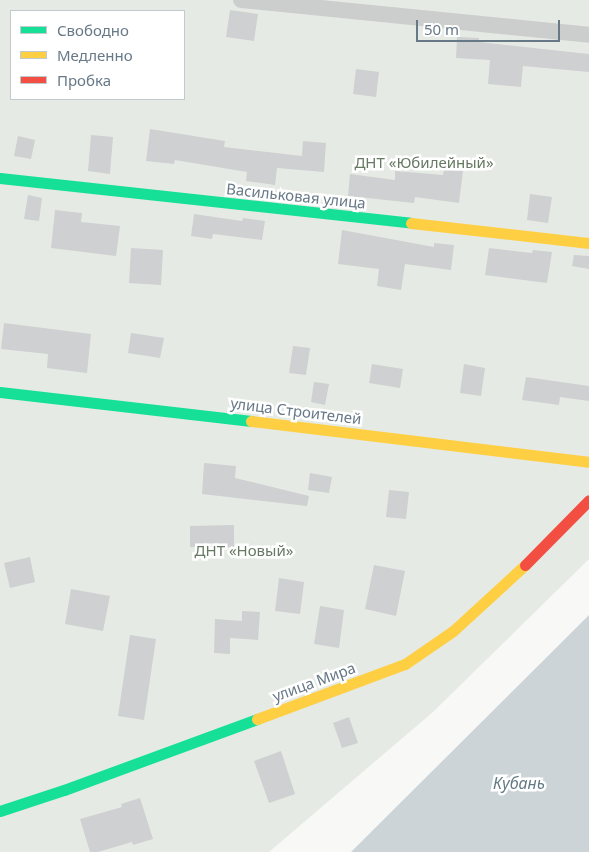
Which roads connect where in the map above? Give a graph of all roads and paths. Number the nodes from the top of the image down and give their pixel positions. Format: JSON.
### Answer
{"nodes":[{"id":1,"x":241,"y":0,"type":"edge"},
{"id":2,"x":589,"y":35,"type":"edge"},
{"id":3,"x":0,"y":178,"type":"edge"},
{"id":4,"x":589,"y":244,"type":"edge"},
{"id":5,"x":0,"y":392,"type":"edge"},
{"id":6,"x":589,"y":462,"type":"edge"},
{"id":7,"x":589,"y":500,"type":"edge"},
{"id":8,"x":0,"y":811,"type":"edge"}],
"edges":[{"from":1,"to":2,"type":"street"},
{"from":3,"to":4,"type":"street","name":"Васильковая улица"},
{"from":5,"to":6,"type":"street","name":"улица Строителей"},
{"from":7,"to":8,"type":"street","name":"улица Мира"}]}
